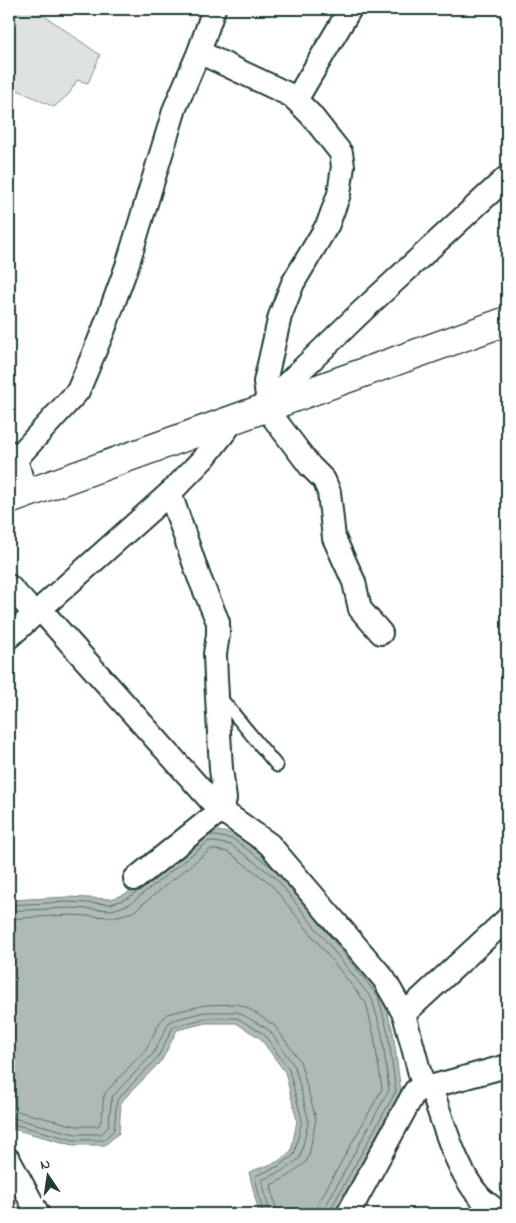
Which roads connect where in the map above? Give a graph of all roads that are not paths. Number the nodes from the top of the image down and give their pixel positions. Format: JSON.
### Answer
{"nodes":[{"id":1,"x":214,"y":9,"type":"edge"},
{"id":2,"x":342,"y":12,"type":"edge"},
{"id":3,"x":199,"y":52,"type":"junction"},
{"id":4,"x":296,"y":100,"type":"junction"},
{"id":5,"x":507,"y":177,"type":"edge"},
{"id":6,"x":507,"y":321,"type":"edge"},
{"id":7,"x":267,"y":405,"type":"junction"},
{"id":8,"x":234,"y":420,"type":"junction"},
{"id":9,"x":12,"y":455,"type":"edge"},
{"id":10,"x":170,"y":493,"type":"junction"},
{"id":11,"x":18,"y":497,"type":"edge"},
{"id":12,"x":9,"y":586,"type":"edge"},
{"id":13,"x":38,"y":611,"type":"junction"},
{"id":14,"x":381,"y":633,"type":"dead end"},
{"id":15,"x":9,"y":637,"type":"edge"},
{"id":16,"x":217,"y":694,"type":"junction"},
{"id":17,"x":277,"y":766,"type":"dead end"},
{"id":18,"x":221,"y":810,"type":"junction"},
{"id":19,"x":135,"y":879,"type":"dead end"},
{"id":20,"x":507,"y":919,"type":"edge"},
{"id":21,"x":404,"y":1014,"type":"junction"},
{"id":22,"x":507,"y":1066,"type":"edge"},
{"id":23,"x":428,"y":1089,"type":"junction"},
{"id":24,"x":9,"y":1160,"type":"edge"},
{"id":25,"x":38,"y":1214,"type":"edge"},
{"id":26,"x":348,"y":1214,"type":"edge"},
{"id":27,"x":500,"y":1214,"type":"edge"}],
"edges":[{"from":1,"to":3,"type":"street"},
{"from":2,"to":4,"type":"street"},
{"from":3,"to":4,"type":"street"},
{"from":3,"to":9,"type":"street"},
{"from":4,"to":7,"type":"street"},
{"from":5,"to":7,"type":"street"},
{"from":6,"to":7,"type":"street"},
{"from":7,"to":8,"type":"street"},
{"from":7,"to":14,"type":"street"},
{"from":8,"to":10,"type":"street"},
{"from":8,"to":11,"type":"street"},
{"from":9,"to":11,"type":"street"},
{"from":10,"to":13,"type":"street"},
{"from":10,"to":16,"type":"street"},
{"from":12,"to":13,"type":"street"},
{"from":13,"to":15,"type":"street"},
{"from":13,"to":18,"type":"street"},
{"from":16,"to":17,"type":"lane"},
{"from":16,"to":18,"type":"street"},
{"from":18,"to":19,"type":"street"},
{"from":18,"to":21,"type":"street"},
{"from":20,"to":21,"type":"street"},
{"from":21,"to":23,"type":"street"},
{"from":22,"to":23,"type":"street"},
{"from":23,"to":26,"type":"street"},
{"from":23,"to":27,"type":"street"},
{"from":24,"to":25,"type":"street"}]}
